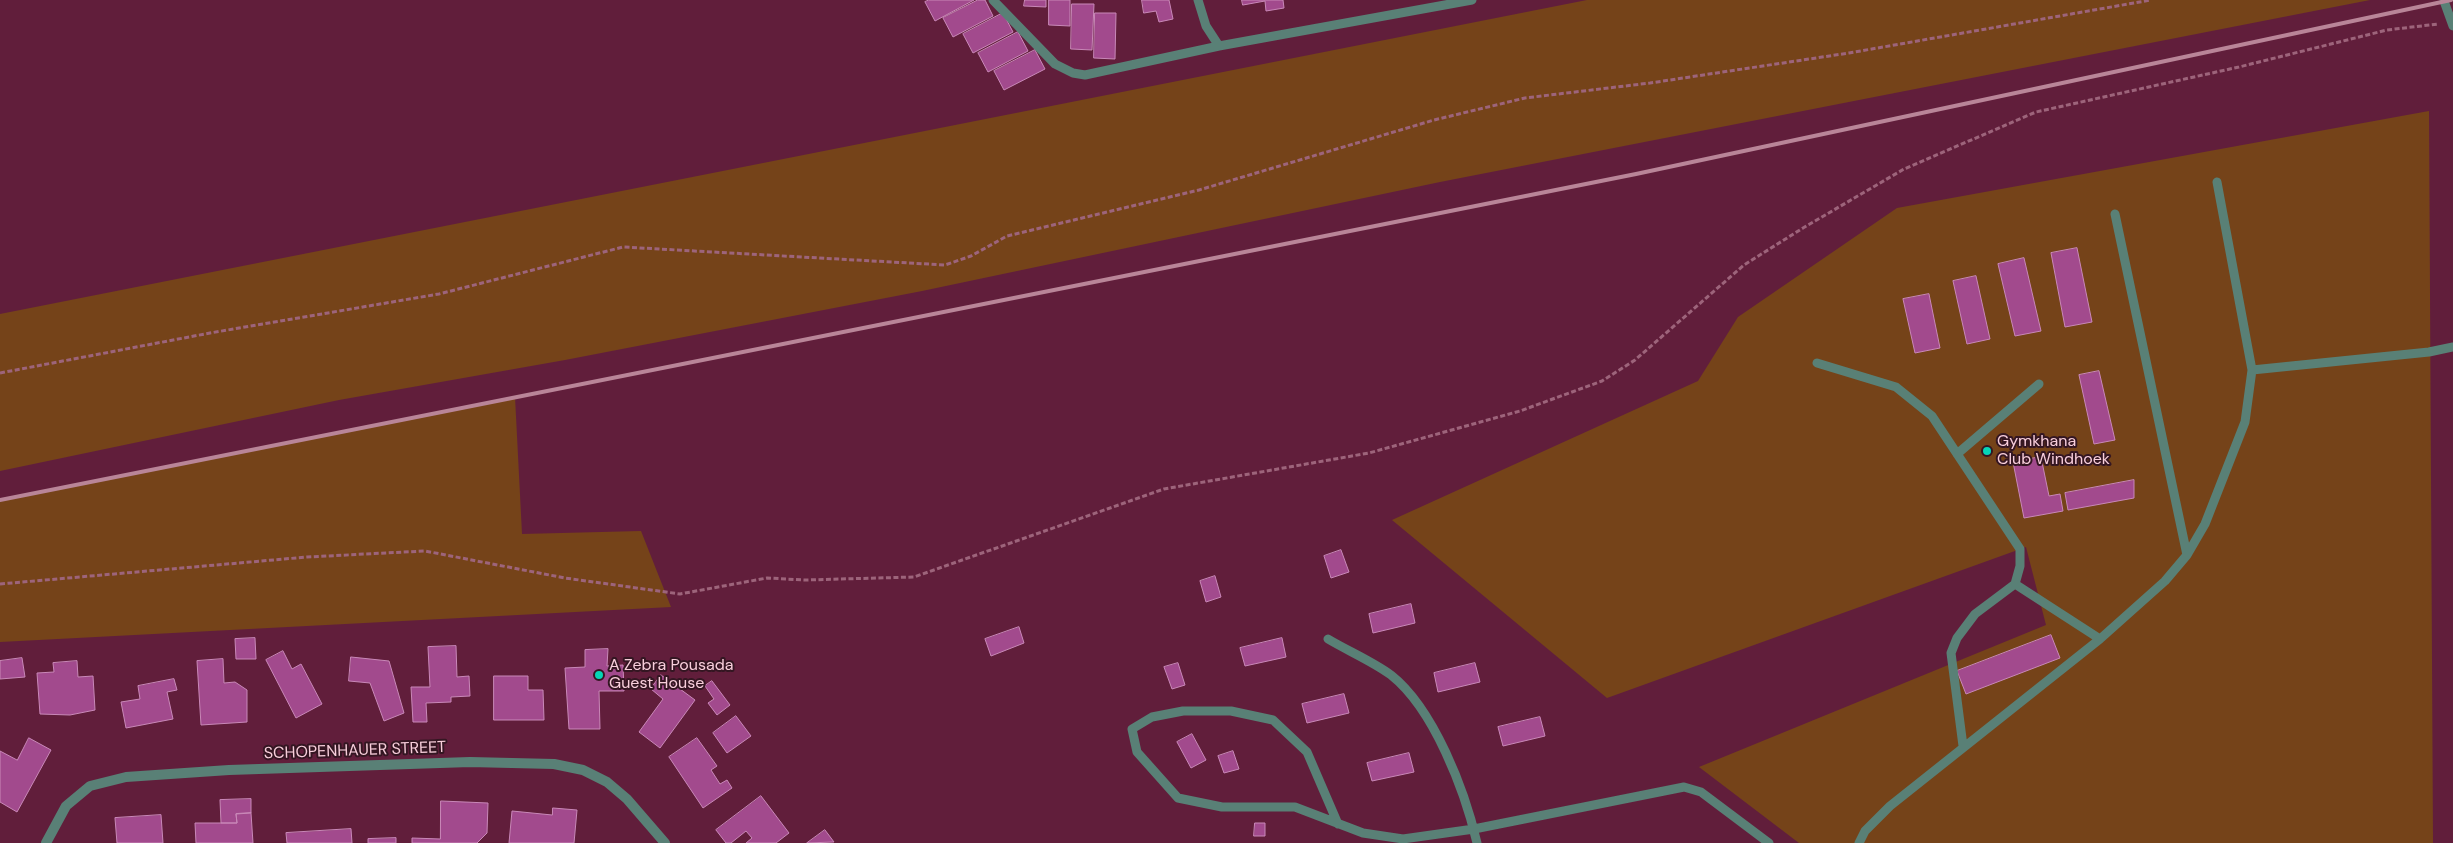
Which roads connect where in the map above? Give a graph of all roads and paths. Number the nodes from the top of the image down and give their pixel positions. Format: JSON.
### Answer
{"nodes":[{"id":1,"x":993,"y":0,"type":"edge"},
{"id":2,"x":1198,"y":0,"type":"edge"},
{"id":3,"x":1472,"y":0,"type":"edge"},
{"id":4,"x":2151,"y":0,"type":"edge"},
{"id":5,"x":2444,"y":1,"type":"dead end"},
{"id":6,"x":1430,"y":4,"type":"edge"},
{"id":7,"x":2452,"y":24,"type":"edge"},
{"id":8,"x":1220,"y":46,"type":"junction"},
{"id":9,"x":2217,"y":182,"type":"dead end"},
{"id":10,"x":2115,"y":214,"type":"dead end"},
{"id":11,"x":2453,"y":347,"type":"edge"},
{"id":12,"x":1817,"y":363,"type":"dead end"},
{"id":13,"x":2252,"y":370,"type":"junction"},
{"id":14,"x":0,"y":373,"type":"edge"},
{"id":15,"x":2039,"y":384,"type":"dead end"},
{"id":16,"x":1956,"y":454,"type":"junction"},
{"id":17,"x":2187,"y":555,"type":"junction"},
{"id":18,"x":0,"y":584,"type":"edge"},
{"id":19,"x":2015,"y":584,"type":"junction"},
{"id":20,"x":1328,"y":639,"type":"dead end"},
{"id":21,"x":2100,"y":639,"type":"junction"},
{"id":22,"x":1963,"y":746,"type":"junction"},
{"id":23,"x":1338,"y":824,"type":"junction"},
{"id":24,"x":1474,"y":829,"type":"junction"},
{"id":25,"x":46,"y":843,"type":"edge"},
{"id":26,"x":665,"y":843,"type":"edge"},
{"id":27,"x":1477,"y":843,"type":"edge"},
{"id":28,"x":1769,"y":843,"type":"edge"},
{"id":29,"x":1858,"y":843,"type":"edge"}],
"edges":[{"from":1,"to":8,"type":"lane"},
{"from":2,"to":8,"type":"lane"},
{"from":3,"to":6,"type":"lane"},
{"from":4,"to":14,"type":"path"},
{"from":5,"to":7,"type":"lane"},
{"from":6,"to":8,"type":"lane"},
{"from":7,"to":18,"type":"path"},
{"from":9,"to":13,"type":"lane"},
{"from":10,"to":17,"type":"lane"},
{"from":11,"to":13,"type":"lane"},
{"from":12,"to":16,"type":"lane"},
{"from":13,"to":17,"type":"lane"},
{"from":15,"to":16,"type":"lane"},
{"from":16,"to":19,"type":"lane"},
{"from":17,"to":21,"type":"lane"},
{"from":19,"to":21,"type":"lane"},
{"from":19,"to":22,"type":"lane"},
{"from":20,"to":24,"type":"lane"},
{"from":21,"to":22,"type":"lane"},
{"from":22,"to":29,"type":"lane"},
{"from":23,"to":23,"type":"lane"},
{"from":23,"to":24,"type":"lane"},
{"from":24,"to":27,"type":"lane"},
{"from":24,"to":28,"type":"lane"},
{"from":25,"to":26,"type":"street","name":"SCHOPENHAUER STREET"}]}
